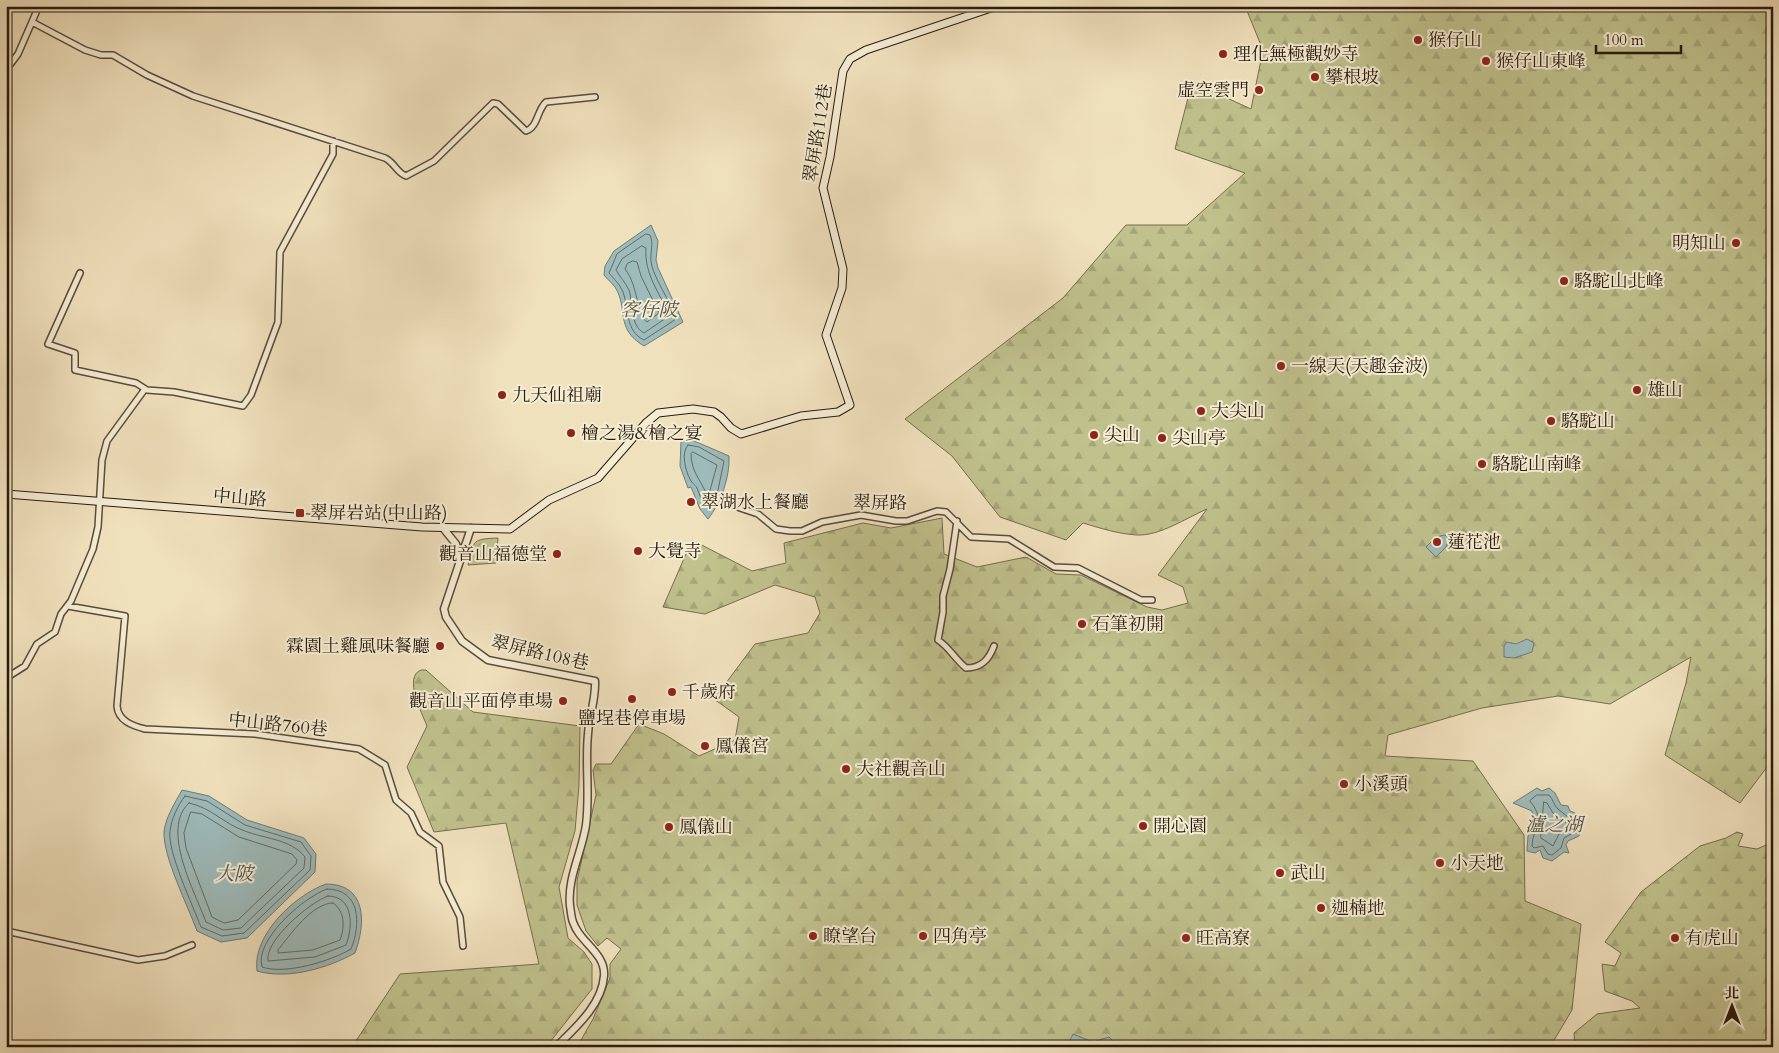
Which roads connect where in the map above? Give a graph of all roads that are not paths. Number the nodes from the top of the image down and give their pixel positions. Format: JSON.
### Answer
{"nodes":[{"id":1,"x":997,"y":6,"type":"edge"},
{"id":2,"x":38,"y":8,"type":"dead end"},
{"id":3,"x":32,"y":22,"type":"junction"},
{"id":4,"x":6,"y":70,"type":"edge"},
{"id":5,"x":595,"y":97,"type":"dead end"},
{"id":6,"x":333,"y":141,"type":"junction"},
{"id":7,"x":80,"y":273,"type":"dead end"},
{"id":8,"x":145,"y":389,"type":"junction"},
{"id":9,"x":6,"y":494,"type":"edge"},
{"id":10,"x":100,"y":502,"type":"junction"},
{"id":11,"x":740,"y":508,"type":"dead end"},
{"id":12,"x":957,"y":521,"type":"junction"},
{"id":13,"x":443,"y":528,"type":"junction"},
{"id":14,"x":470,"y":528,"type":"junction"},
{"id":15,"x":460,"y":561,"type":"junction"},
{"id":16,"x":1152,"y":600,"type":"dead end"},
{"id":17,"x":68,"y":606,"type":"junction"},
{"id":18,"x":994,"y":646,"type":"dead end"},
{"id":19,"x":6,"y":678,"type":"edge"},
{"id":20,"x":6,"y":931,"type":"edge"},
{"id":21,"x":192,"y":945,"type":"dead end"},
{"id":22,"x":463,"y":946,"type":"dead end"},
{"id":23,"x":556,"y":1047,"type":"edge"}],
"edges":[{"from":1,"to":14,"type":"main road","name":"翠屏路112巷"},
{"from":2,"to":3,"type":"street"},
{"from":3,"to":4,"type":"street"},
{"from":3,"to":6,"type":"street"},
{"from":5,"to":6,"type":"street"},
{"from":6,"to":8,"type":"street"},
{"from":7,"to":8,"type":"street"},
{"from":8,"to":10,"type":"street"},
{"from":9,"to":10,"type":"main road","name":"中山路"},
{"from":10,"to":13,"type":"main road","name":"中山路"},
{"from":10,"to":17,"type":"street"},
{"from":11,"to":12,"type":"street","name":"翠屏路"},
{"from":12,"to":16,"type":"street","name":"翠屏路"},
{"from":12,"to":18,"type":"street"},
{"from":13,"to":14,"type":"main road","name":"中山路"},
{"from":13,"to":15,"type":"street"},
{"from":14,"to":15,"type":"street","name":"翠屏路108巷"},
{"from":15,"to":23,"type":"street","name":"翠屏路108巷"},
{"from":17,"to":19,"type":"street"},
{"from":17,"to":22,"type":"street","name":"中山路760巷"},
{"from":20,"to":21,"type":"street"}]}
